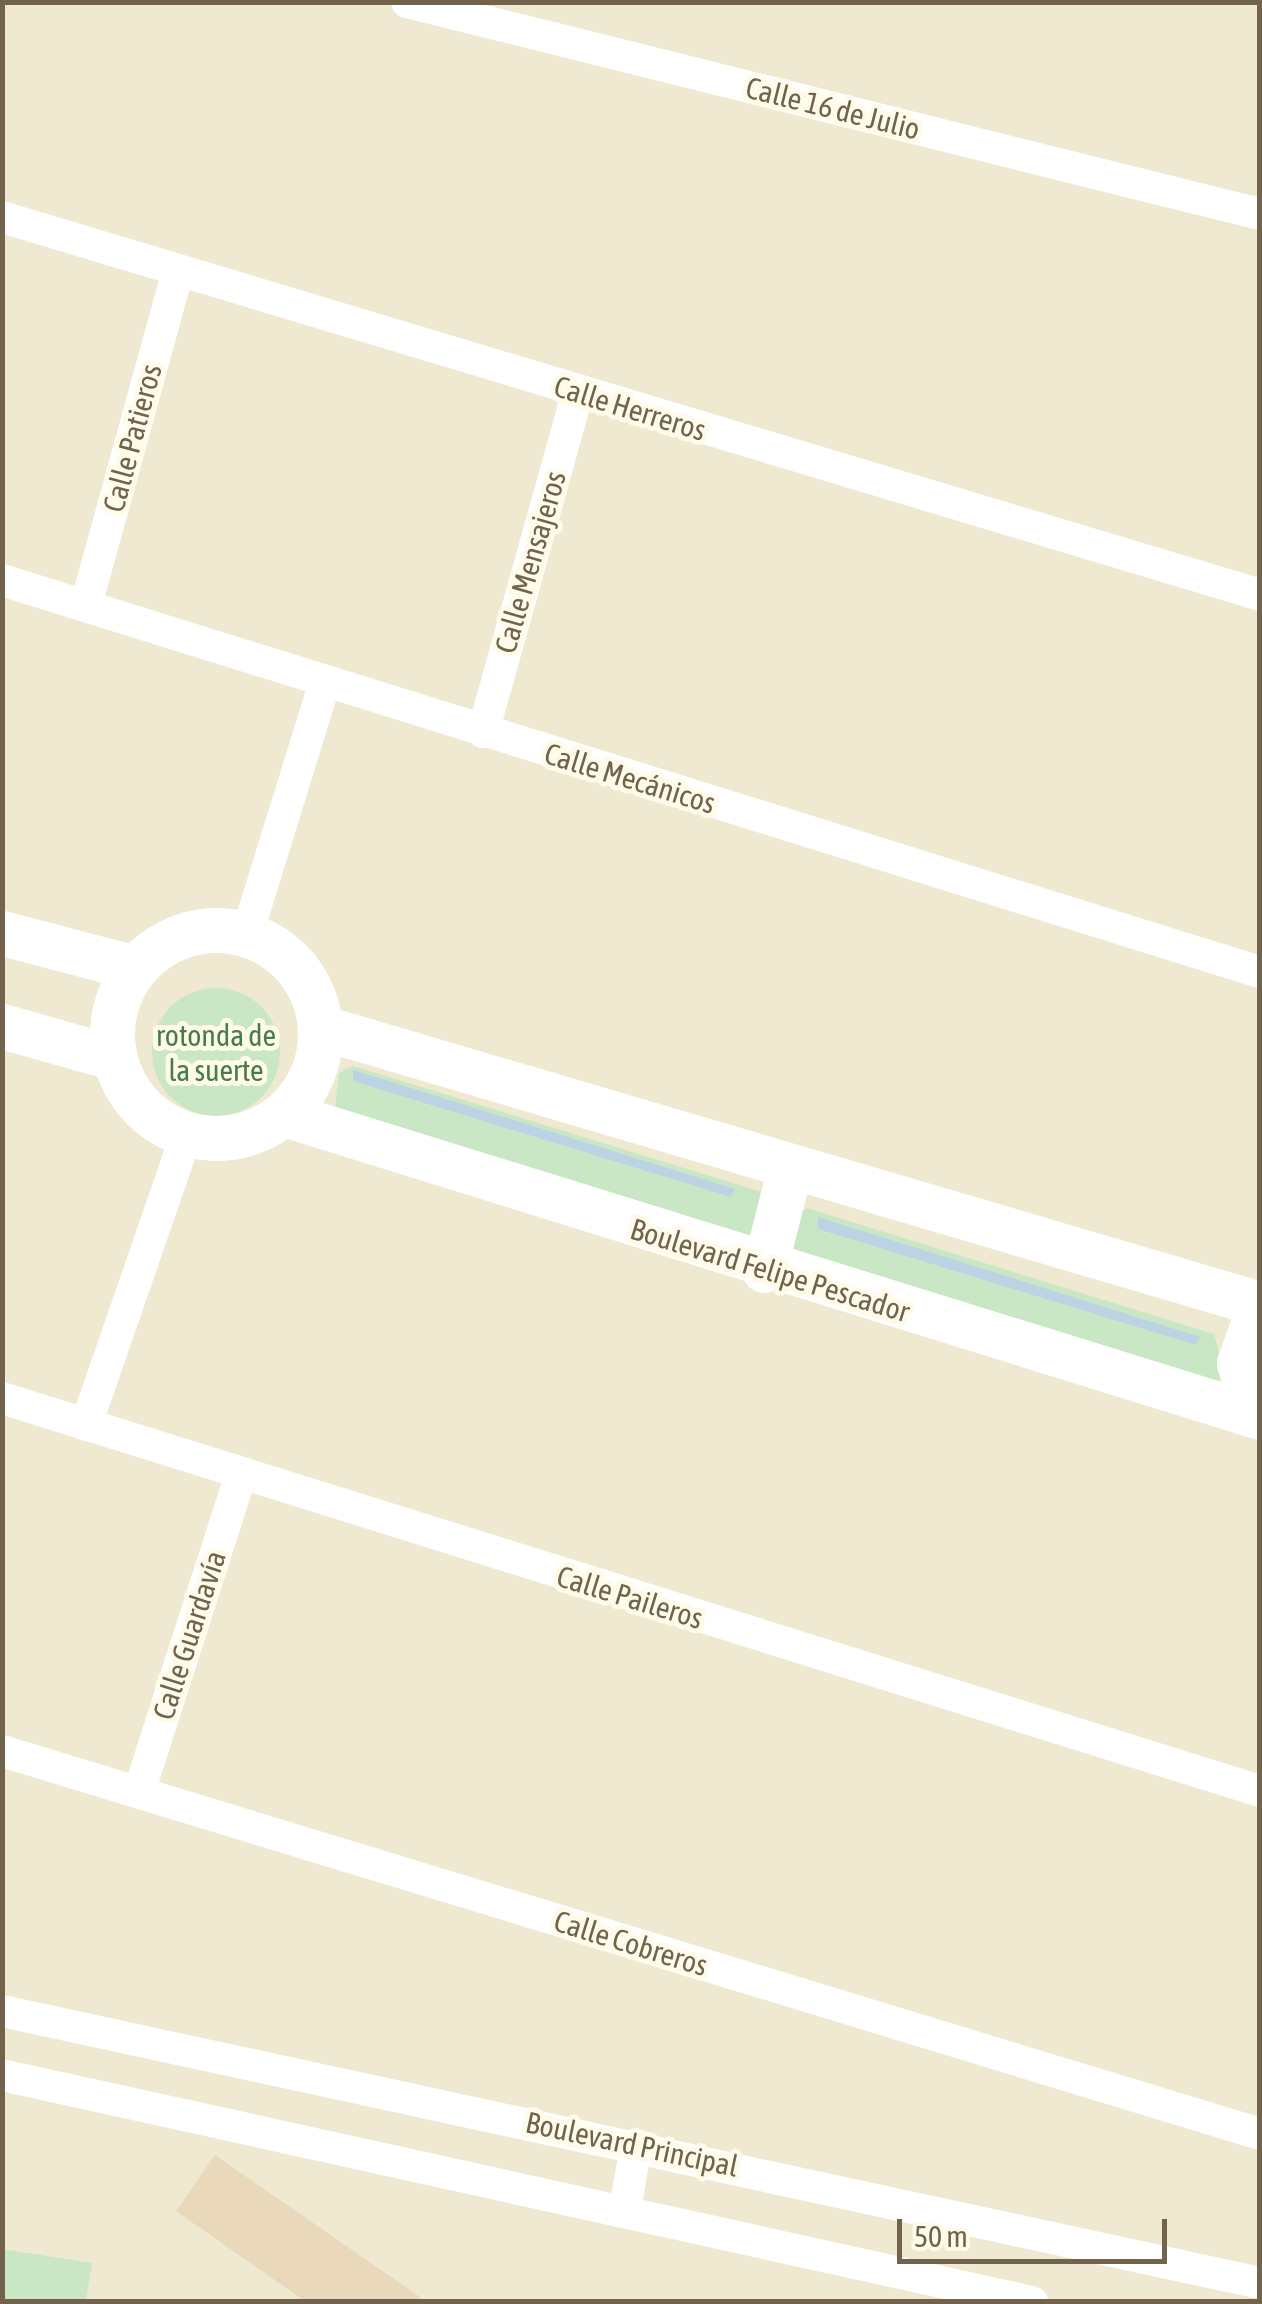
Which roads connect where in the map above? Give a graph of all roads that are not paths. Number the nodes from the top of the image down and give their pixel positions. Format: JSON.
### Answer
{"nodes":[{"id":1,"x":407,"y":2,"type":"edge"},
{"id":2,"x":1260,"y":214,"type":"edge"},
{"id":3,"x":2,"y":217,"type":"edge"},
{"id":4,"x":178,"y":271,"type":"junction"},
{"id":5,"x":578,"y":392,"type":"junction"},
{"id":6,"x":2,"y":580,"type":"edge"},
{"id":7,"x":1260,"y":596,"type":"edge"},
{"id":8,"x":86,"y":604,"type":"junction"},
{"id":9,"x":324,"y":684,"type":"junction"},
{"id":10,"x":483,"y":732,"type":"junction"},
{"id":11,"x":2,"y":932,"type":"edge"},
{"id":12,"x":247,"y":934,"type":"junction"},
{"id":13,"x":134,"y":968,"type":"junction"},
{"id":14,"x":1260,"y":972,"type":"edge"},
{"id":15,"x":2,"y":1026,"type":"edge"},
{"id":16,"x":320,"y":1027,"type":"junction"},
{"id":17,"x":115,"y":1058,"type":"junction"},
{"id":18,"x":284,"y":1114,"type":"junction"},
{"id":19,"x":187,"y":1133,"type":"junction"},
{"id":20,"x":790,"y":1167,"type":"junction"},
{"id":21,"x":764,"y":1270,"type":"junction"},
{"id":22,"x":1260,"y":1304,"type":"edge"},
{"id":23,"x":2,"y":1398,"type":"edge"},
{"id":24,"x":1258,"y":1416,"type":"edge"},
{"id":25,"x":86,"y":1425,"type":"junction"},
{"id":26,"x":240,"y":1477,"type":"junction"},
{"id":27,"x":2,"y":1751,"type":"edge"},
{"id":28,"x":1260,"y":1791,"type":"edge"},
{"id":29,"x":139,"y":1792,"type":"junction"},
{"id":30,"x":2,"y":2011,"type":"edge"},
{"id":31,"x":2,"y":2075,"type":"edge"},
{"id":32,"x":1260,"y":2134,"type":"edge"},
{"id":33,"x":636,"y":2144,"type":"junction"},
{"id":34,"x":625,"y":2210,"type":"junction"},
{"id":35,"x":1260,"y":2283,"type":"edge"},
{"id":36,"x":1032,"y":2302,"type":"edge"}],
"edges":[{"from":1,"to":2,"type":"street","name":"Calle 16 de Julio"},
{"from":3,"to":4,"type":"street","name":"Calle Herreros"},
{"from":4,"to":5,"type":"street","name":"Calle Herreros"},
{"from":4,"to":8,"type":"street","name":"Calle Patieros"},
{"from":5,"to":7,"type":"street","name":"Calle Herreros"},
{"from":5,"to":10,"type":"street","name":"Calle Mensajeros"},
{"from":6,"to":8,"type":"street","name":"Calle Mecánicos"},
{"from":8,"to":9,"type":"street","name":"Calle Mecánicos"},
{"from":9,"to":10,"type":"street","name":"Calle Mecánicos"},
{"from":9,"to":12,"type":"street"},
{"from":10,"to":14,"type":"street","name":"Calle Mecánicos"},
{"from":11,"to":13,"type":"street"},
{"from":12,"to":13,"type":"street"},
{"from":12,"to":16,"type":"street"},
{"from":13,"to":17,"type":"street"},
{"from":15,"to":17,"type":"street"},
{"from":16,"to":18,"type":"street"},
{"from":16,"to":20,"type":"street"},
{"from":17,"to":19,"type":"street"},
{"from":18,"to":19,"type":"street"},
{"from":18,"to":21,"type":"street","name":"Boulevard Felipe Pescador"},
{"from":19,"to":25,"type":"street"},
{"from":20,"to":21,"type":"street"},
{"from":20,"to":22,"type":"street"},
{"from":21,"to":24,"type":"street","name":"Boulevard Felipe Pescador"},
{"from":22,"to":24,"type":"street"},
{"from":23,"to":25,"type":"street","name":"Calle Paileros"},
{"from":25,"to":26,"type":"street","name":"Calle Paileros"},
{"from":26,"to":28,"type":"street","name":"Calle Paileros"},
{"from":26,"to":29,"type":"street","name":"Calle Guardavía"},
{"from":27,"to":29,"type":"street","name":"Calle Cobreros"},
{"from":29,"to":32,"type":"street","name":"Calle Cobreros"},
{"from":30,"to":33,"type":"street","name":"Boulevard Principal"},
{"from":31,"to":34,"type":"street"},
{"from":33,"to":34,"type":"street"},
{"from":33,"to":35,"type":"street","name":"Boulevard Principal"},
{"from":34,"to":36,"type":"street"}]}
